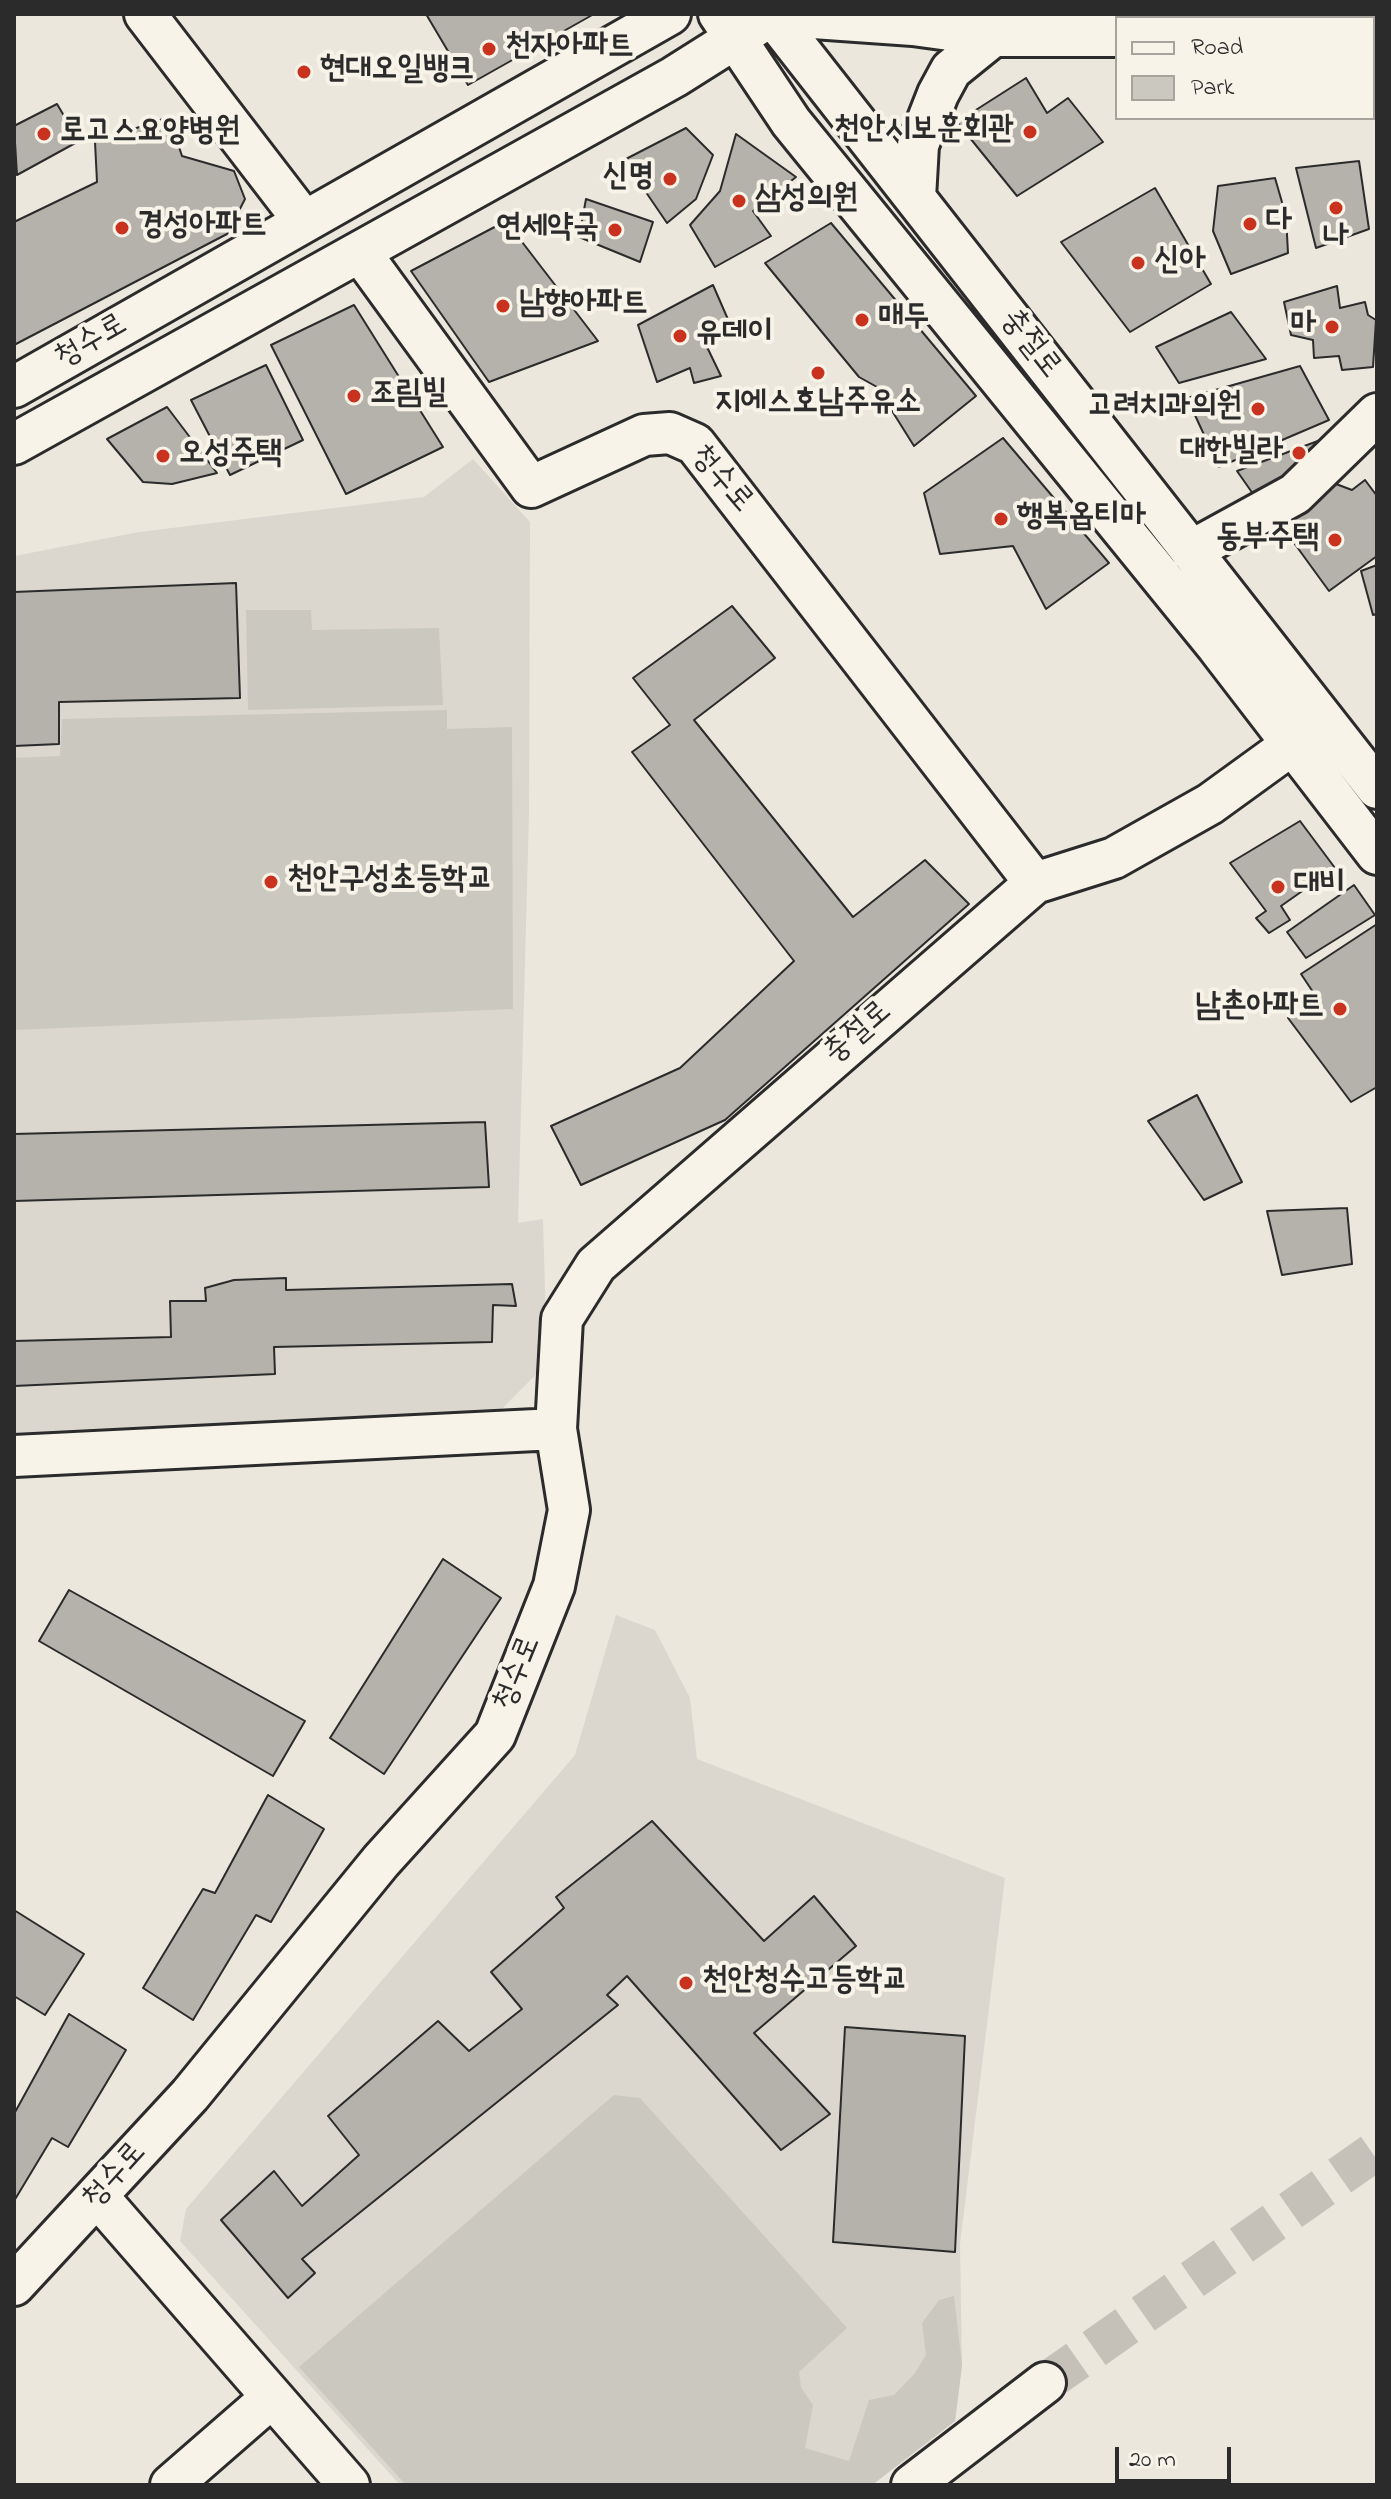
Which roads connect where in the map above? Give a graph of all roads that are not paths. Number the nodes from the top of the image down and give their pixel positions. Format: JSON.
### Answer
{"nodes":[{"id":1,"x":145,"y":14,"type":"edge"},
{"id":2,"x":670,"y":14,"type":"edge"},
{"id":3,"x":771,"y":14,"type":"edge"},
{"id":4,"x":1073,"y":25,"type":"edge"},
{"id":5,"x":727,"y":26,"type":"edge"},
{"id":6,"x":993,"y":36,"type":"junction"},
{"id":7,"x":1115,"y":36,"type":"edge"},
{"id":8,"x":915,"y":198,"type":"junction"},
{"id":9,"x":304,"y":221,"type":"junction"},
{"id":10,"x":360,"y":252,"type":"junction"},
{"id":11,"x":14,"y":387,"type":"edge"},
{"id":12,"x":1377,"y":414,"type":"edge"},
{"id":13,"x":14,"y":444,"type":"edge"},
{"id":14,"x":1191,"y":551,"type":"junction"},
{"id":15,"x":1290,"y":746,"type":"junction"},
{"id":16,"x":1377,"y":788,"type":"edge"},
{"id":17,"x":1377,"y":854,"type":"edge"},
{"id":18,"x":1035,"y":883,"type":"junction"},
{"id":19,"x":556,"y":1429,"type":"junction"},
{"id":20,"x":14,"y":1456,"type":"edge"},
{"id":21,"x":98,"y":2197,"type":"junction"},
{"id":22,"x":14,"y":2285,"type":"edge"},
{"id":23,"x":1045,"y":2383,"type":"tunnel mouth"},
{"id":24,"x":271,"y":2398,"type":"junction"},
{"id":25,"x":171,"y":2485,"type":"edge"},
{"id":26,"x":349,"y":2485,"type":"edge"},
{"id":27,"x":912,"y":2485,"type":"edge"}],
"edges":[{"from":1,"to":9,"type":"street"},
{"from":2,"to":9,"type":"street","name":"청수로"},
{"from":3,"to":5,"type":"street","name":"청수로"},
{"from":3,"to":6,"type":"street"},
{"from":3,"to":8,"type":"street","name":"충절로"},
{"from":4,"to":6,"type":"street"},
{"from":4,"to":7,"type":"street"},
{"from":5,"to":10,"type":"street","name":"청수로"},
{"from":5,"to":15,"type":"street","name":"충절로"},
{"from":6,"to":8,"type":"street"},
{"from":8,"to":14,"type":"street","name":"충절로"},
{"from":9,"to":11,"type":"street","name":"청수로"},
{"from":10,"to":13,"type":"street","name":"청수로"},
{"from":10,"to":18,"type":"street","name":"청수로"},
{"from":12,"to":14,"type":"street"},
{"from":14,"to":16,"type":"street","name":"충절로"},
{"from":15,"to":17,"type":"street","name":"충절로"},
{"from":15,"to":18,"type":"street","name":"충절로"},
{"from":18,"to":19,"type":"street","name":"충절로"},
{"from":19,"to":20,"type":"street"},
{"from":19,"to":21,"type":"street","name":"청수로"},
{"from":21,"to":22,"type":"street","name":"청수로"},
{"from":21,"to":24,"type":"street"},
{"from":23,"to":27,"type":"street"},
{"from":24,"to":25,"type":"street"},
{"from":24,"to":26,"type":"street"}]}
